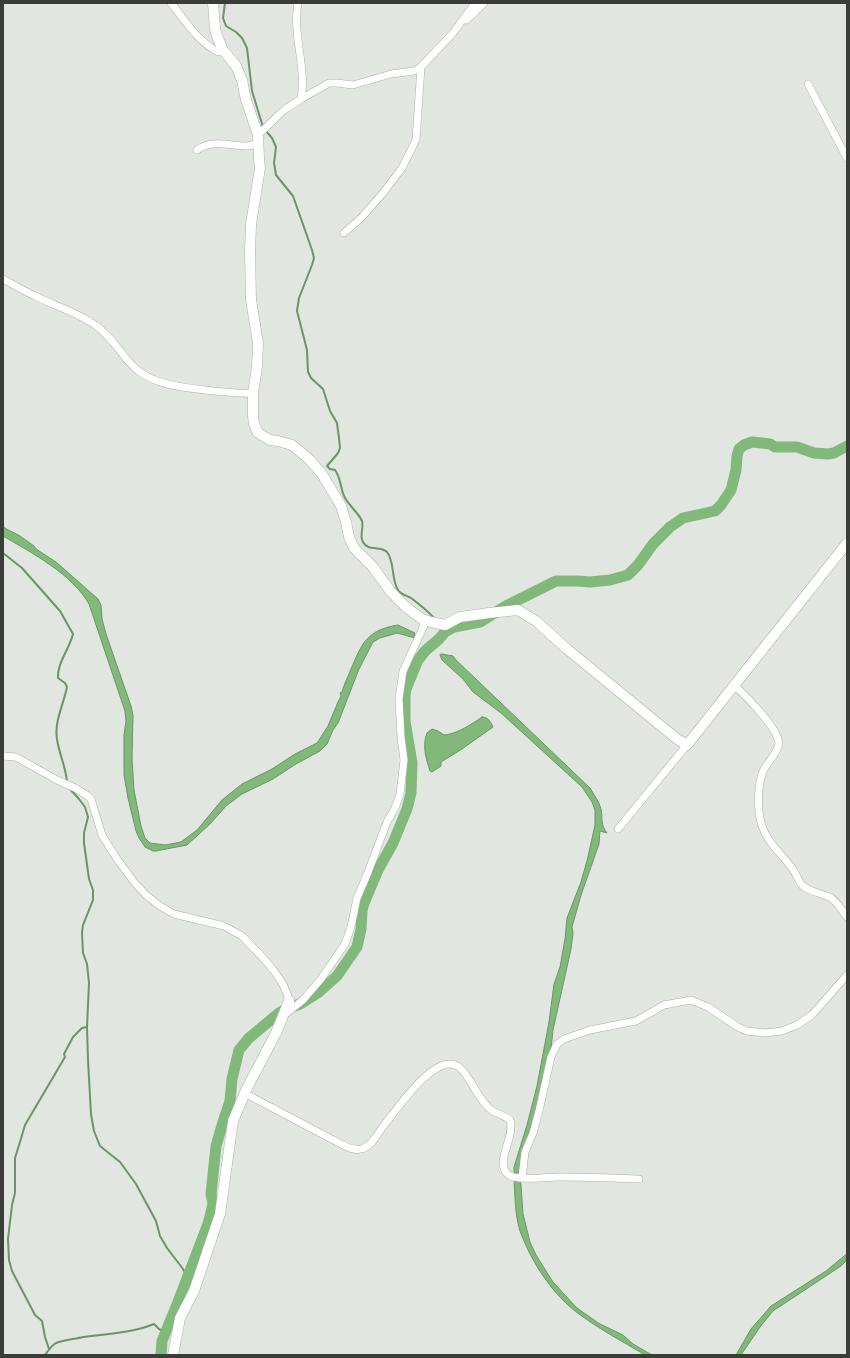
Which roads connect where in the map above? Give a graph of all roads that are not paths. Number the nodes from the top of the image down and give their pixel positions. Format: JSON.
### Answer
{"nodes":[{"id":1,"x":171,"y":3,"type":"edge"},
{"id":2,"x":213,"y":3,"type":"edge"},
{"id":3,"x":298,"y":3,"type":"edge"},
{"id":4,"x":475,"y":3,"type":"edge"},
{"id":5,"x":484,"y":3,"type":"edge"},
{"id":6,"x":453,"y":33,"type":"junction"},
{"id":7,"x":223,"y":50,"type":"junction"},
{"id":8,"x":421,"y":67,"type":"junction"},
{"id":9,"x":808,"y":84,"type":"dead end"},
{"id":10,"x":301,"y":99,"type":"junction"},
{"id":11,"x":258,"y":139,"type":"junction"},
{"id":12,"x":197,"y":150,"type":"dead end"},
{"id":13,"x":847,"y":158,"type":"edge"},
{"id":14,"x":344,"y":234,"type":"dead end"},
{"id":15,"x":3,"y":279,"type":"edge"},
{"id":16,"x":253,"y":394,"type":"junction"},
{"id":17,"x":847,"y":543,"type":"edge"},
{"id":18,"x":422,"y":619,"type":"junction"},
{"id":19,"x":734,"y":685,"type":"junction"},
{"id":20,"x":687,"y":745,"type":"junction"},
{"id":21,"x":3,"y":756,"type":"edge"},
{"id":22,"x":618,"y":829,"type":"dead end"},
{"id":23,"x":847,"y":917,"type":"edge"},
{"id":24,"x":847,"y":975,"type":"edge"},
{"id":25,"x":289,"y":1001,"type":"joint"},
{"id":26,"x":284,"y":1015,"type":"junction"},
{"id":27,"x":246,"y":1094,"type":"junction"},
{"id":28,"x":522,"y":1178,"type":"junction"},
{"id":29,"x":639,"y":1179,"type":"dead end"},
{"id":30,"x":173,"y":1355,"type":"edge"}],
"edges":[{"from":1,"to":7,"type":"street"},
{"from":2,"to":7,"type":"street"},
{"from":3,"to":10,"type":"street"},
{"from":4,"to":6,"type":"street"},
{"from":5,"to":6,"type":"street"},
{"from":6,"to":8,"type":"street"},
{"from":7,"to":11,"type":"street"},
{"from":8,"to":10,"type":"street"},
{"from":8,"to":14,"type":"street"},
{"from":9,"to":13,"type":"street"},
{"from":10,"to":11,"type":"street"},
{"from":11,"to":12,"type":"street"},
{"from":11,"to":16,"type":"street"},
{"from":15,"to":16,"type":"street"},
{"from":16,"to":18,"type":"street"},
{"from":17,"to":19,"type":"street"},
{"from":18,"to":20,"type":"street"},
{"from":18,"to":26,"type":"street"},
{"from":19,"to":20,"type":"street"},
{"from":19,"to":23,"type":"street"},
{"from":20,"to":22,"type":"street"},
{"from":21,"to":25,"type":"street"},
{"from":24,"to":28,"type":"street"},
{"from":25,"to":26,"type":"street"},
{"from":26,"to":27,"type":"street"},
{"from":27,"to":28,"type":"street"},
{"from":27,"to":30,"type":"street"},
{"from":28,"to":29,"type":"street"}]}
